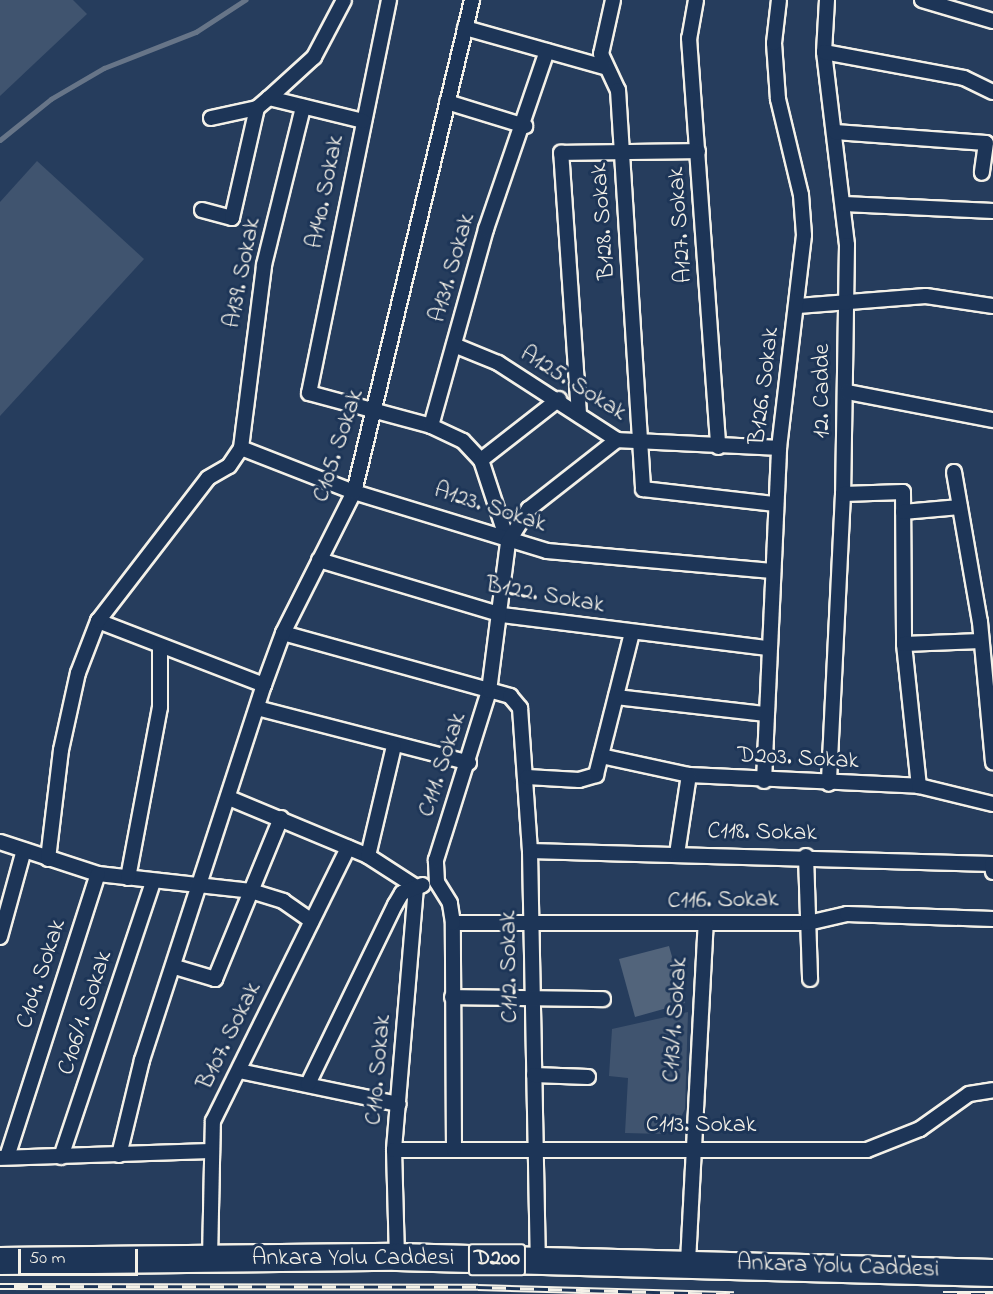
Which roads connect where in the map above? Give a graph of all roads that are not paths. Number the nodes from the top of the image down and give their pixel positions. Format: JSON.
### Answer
{"nodes":[{"id":1,"x":344,"y":0,"type":"edge"},
{"id":2,"x":389,"y":0,"type":"edge"},
{"id":3,"x":472,"y":0,"type":"edge"},
{"id":4,"x":612,"y":0,"type":"edge"},
{"id":5,"x":696,"y":0,"type":"edge"},
{"id":6,"x":779,"y":0,"type":"edge"},
{"id":7,"x":827,"y":0,"type":"edge"},
{"id":8,"x":922,"y":0,"type":"edge"},
{"id":9,"x":993,"y":21,"type":"edge"},
{"id":10,"x":465,"y":28,"type":"junction"},
{"id":11,"x":547,"y":51,"type":"junction"},
{"id":12,"x":824,"y":52,"type":"junction"},
{"id":13,"x":604,"y":67,"type":"junction"},
{"id":14,"x":993,"y":92,"type":"edge"},
{"id":15,"x":269,"y":98,"type":"junction"},
{"id":16,"x":447,"y":102,"type":"junction"},
{"id":17,"x":303,"y":107,"type":"junction"},
{"id":18,"x":257,"y":108,"type":"junction"},
{"id":19,"x":211,"y":118,"type":"dead end"},
{"id":20,"x":363,"y":121,"type":"junction"},
{"id":21,"x":525,"y":126,"type":"junction"},
{"id":22,"x":835,"y":132,"type":"junction"},
{"id":23,"x":698,"y":151,"type":"junction"},
{"id":24,"x":621,"y":153,"type":"junction"},
{"id":25,"x":982,"y":173,"type":"dead end"},
{"id":26,"x":844,"y":204,"type":"junction"},
{"id":27,"x":202,"y":210,"type":"dead end"},
{"id":28,"x":993,"y":211,"type":"edge"},
{"id":29,"x":845,"y":300,"type":"junction"},
{"id":30,"x":798,"y":306,"type":"junction"},
{"id":31,"x":993,"y":306,"type":"edge"},
{"id":32,"x":454,"y":345,"type":"junction"},
{"id":33,"x":847,"y":392,"type":"junction"},
{"id":34,"x":558,"y":399,"type":"junction"},
{"id":35,"x":376,"y":409,"type":"junction"},
{"id":36,"x":579,"y":414,"type":"junction"},
{"id":37,"x":993,"y":420,"type":"edge"},
{"id":38,"x":431,"y":426,"type":"junction"},
{"id":39,"x":617,"y":440,"type":"junction"},
{"id":40,"x":642,"y":445,"type":"junction"},
{"id":41,"x":718,"y":447,"type":"junction"},
{"id":42,"x":241,"y":448,"type":"junction"},
{"id":43,"x":779,"y":448,"type":"junction"},
{"id":44,"x":481,"y":460,"type":"junction"},
{"id":45,"x":954,"y":472,"type":"dead end"},
{"id":46,"x":354,"y":492,"type":"junction"},
{"id":47,"x":843,"y":494,"type":"junction"},
{"id":48,"x":775,"y":504,"type":"junction"},
{"id":49,"x":960,"y":507,"type":"junction"},
{"id":50,"x":903,"y":512,"type":"junction"},
{"id":51,"x":508,"y":542,"type":"junction"},
{"id":52,"x":319,"y":560,"type":"junction"},
{"id":53,"x":772,"y":571,"type":"junction"},
{"id":54,"x":502,"y":615,"type":"junction"},
{"id":55,"x":98,"y":621,"type":"junction"},
{"id":56,"x":986,"y":622,"type":"edge"},
{"id":57,"x":283,"y":633,"type":"junction"},
{"id":58,"x":632,"y":633,"type":"junction"},
{"id":59,"x":981,"y":640,"type":"junction"},
{"id":60,"x":904,"y":644,"type":"junction"},
{"id":61,"x":160,"y":647,"type":"junction"},
{"id":62,"x":768,"y":648,"type":"junction"},
{"id":63,"x":264,"y":685,"type":"junction"},
{"id":64,"x":489,"y":691,"type":"junction"},
{"id":65,"x":616,"y":697,"type":"junction"},
{"id":66,"x":257,"y":708,"type":"junction"},
{"id":67,"x":766,"y":714,"type":"junction"},
{"id":68,"x":992,"y":729,"type":"edge"},
{"id":69,"x":394,"y":746,"type":"junction"},
{"id":70,"x":601,"y":756,"type":"junction"},
{"id":71,"x":993,"y":762,"type":"edge"},
{"id":72,"x":469,"y":763,"type":"junction"},
{"id":73,"x":689,"y":775,"type":"junction"},
{"id":74,"x":527,"y":777,"type":"junction"},
{"id":75,"x":764,"y":781,"type":"junction"},
{"id":76,"x":829,"y":784,"type":"junction"},
{"id":77,"x":919,"y":786,"type":"junction"},
{"id":78,"x":229,"y":798,"type":"junction"},
{"id":79,"x":993,"y":804,"type":"edge"},
{"id":80,"x":281,"y":818,"type":"junction"},
{"id":81,"x":0,"y":842,"type":"edge"},
{"id":82,"x":348,"y":848,"type":"junction"},
{"id":83,"x":24,"y":850,"type":"junction"},
{"id":84,"x":530,"y":851,"type":"junction"},
{"id":85,"x":677,"y":854,"type":"junction"},
{"id":86,"x":368,"y":856,"type":"junction"},
{"id":87,"x":806,"y":856,"type":"junction"},
{"id":88,"x":48,"y":859,"type":"junction"},
{"id":89,"x":992,"y":868,"type":"edge"},
{"id":90,"x":98,"y":874,"type":"junction"},
{"id":91,"x":128,"y":879,"type":"junction"},
{"id":92,"x":153,"y":882,"type":"junction"},
{"id":93,"x":437,"y":882,"type":"junction"},
{"id":94,"x":416,"y":887,"type":"junction"},
{"id":95,"x":199,"y":888,"type":"junction"},
{"id":96,"x":250,"y":891,"type":"junction"},
{"id":97,"x":993,"y":919,"type":"edge"},
{"id":98,"x":312,"y":921,"type":"junction"},
{"id":99,"x":453,"y":923,"type":"junction"},
{"id":100,"x":808,"y":923,"type":"junction"},
{"id":101,"x":706,"y":924,"type":"junction"},
{"id":102,"x":532,"y":926,"type":"junction"},
{"id":103,"x":0,"y":937,"type":"edge"},
{"id":104,"x":175,"y":967,"type":"junction"},
{"id":105,"x":810,"y":979,"type":"dead end"},
{"id":106,"x":452,"y":997,"type":"junction"},
{"id":107,"x":534,"y":999,"type":"junction"},
{"id":108,"x":603,"y":999,"type":"dead end"},
{"id":109,"x":239,"y":1071,"type":"junction"},
{"id":110,"x":534,"y":1076,"type":"junction"},
{"id":111,"x":588,"y":1077,"type":"dead end"},
{"id":112,"x":308,"y":1084,"type":"junction"},
{"id":113,"x":993,"y":1090,"type":"edge"},
{"id":114,"x":399,"y":1104,"type":"junction"},
{"id":115,"x":690,"y":1148,"type":"junction"},
{"id":116,"x":534,"y":1149,"type":"junction"},
{"id":117,"x":394,"y":1150,"type":"junction"},
{"id":118,"x":454,"y":1150,"type":"junction"},
{"id":119,"x":211,"y":1151,"type":"junction"},
{"id":120,"x":119,"y":1155,"type":"junction"},
{"id":121,"x":61,"y":1157,"type":"junction"},
{"id":122,"x":4,"y":1158,"type":"edge"},
{"id":123,"x":397,"y":1257,"type":"junction"},
{"id":124,"x":210,"y":1259,"type":"junction"},
{"id":125,"x":0,"y":1261,"type":"edge"},
{"id":126,"x":538,"y":1262,"type":"junction"},
{"id":127,"x":688,"y":1262,"type":"junction"},
{"id":128,"x":993,"y":1264,"type":"edge"},
{"id":129,"x":910,"y":1269,"type":"junction"},
{"id":130,"x":993,"y":1273,"type":"edge"}],
"edges":[{"from":1,"to":15,"type":"street"},
{"from":2,"to":20,"type":"street","name":"A140. Sokak"},
{"from":3,"to":10,"type":"street","name":"C105. Sokak"},
{"from":4,"to":13,"type":"street"},
{"from":5,"to":23,"type":"street","name":"A127. Sokak"},
{"from":6,"to":30,"type":"street","name":"B126. Sokak"},
{"from":7,"to":12,"type":"street","name":"12. Cadde"},
{"from":8,"to":9,"type":"street"},
{"from":10,"to":11,"type":"street"},
{"from":10,"to":16,"type":"street","name":"C105. Sokak"},
{"from":11,"to":13,"type":"street"},
{"from":11,"to":21,"type":"street","name":"A131. Sokak"},
{"from":12,"to":14,"type":"street"},
{"from":12,"to":22,"type":"street","name":"12. Cadde"},
{"from":13,"to":24,"type":"street","name":"B128. Sokak"},
{"from":15,"to":17,"type":"street"},
{"from":15,"to":18,"type":"street"},
{"from":16,"to":21,"type":"street"},
{"from":16,"to":35,"type":"street","name":"C105. Sokak"},
{"from":17,"to":20,"type":"street"},
{"from":17,"to":42,"type":"street","name":"A139. Sokak"},
{"from":18,"to":19,"type":"street"},
{"from":18,"to":27,"type":"street"},
{"from":20,"to":35,"type":"street","name":"A140. Sokak"},
{"from":21,"to":32,"type":"street","name":"A131. Sokak"},
{"from":22,"to":25,"type":"street"},
{"from":22,"to":26,"type":"street","name":"12. Cadde"},
{"from":23,"to":24,"type":"street"},
{"from":23,"to":41,"type":"street","name":"A127. Sokak"},
{"from":24,"to":36,"type":"street"},
{"from":24,"to":40,"type":"street","name":"B128. Sokak"},
{"from":26,"to":28,"type":"street"},
{"from":26,"to":29,"type":"street","name":"12. Cadde"},
{"from":29,"to":30,"type":"street"},
{"from":29,"to":31,"type":"street"},
{"from":29,"to":33,"type":"street","name":"12. Cadde"},
{"from":30,"to":43,"type":"street","name":"B126. Sokak"},
{"from":32,"to":34,"type":"street","name":"A125. Sokak"},
{"from":32,"to":38,"type":"street","name":"A131. Sokak"},
{"from":33,"to":37,"type":"street"},
{"from":33,"to":47,"type":"street","name":"12. Cadde"},
{"from":34,"to":36,"type":"street","name":"A125. Sokak"},
{"from":34,"to":44,"type":"street"},
{"from":35,"to":38,"type":"street"},
{"from":35,"to":46,"type":"street","name":"C105. Sokak"},
{"from":36,"to":39,"type":"street","name":"A125. Sokak"},
{"from":38,"to":44,"type":"street"},
{"from":39,"to":40,"type":"street","name":"A125. Sokak"},
{"from":39,"to":51,"type":"street","name":"C111. Sokak"},
{"from":40,"to":41,"type":"street","name":"A125. Sokak"},
{"from":40,"to":48,"type":"street","name":"B128. Sokak"},
{"from":41,"to":43,"type":"street","name":"A125. Sokak"},
{"from":42,"to":46,"type":"street","name":"A123. Sokak"},
{"from":42,"to":55,"type":"street"},
{"from":43,"to":48,"type":"street","name":"B126. Sokak"},
{"from":44,"to":51,"type":"street"},
{"from":45,"to":49,"type":"street"},
{"from":46,"to":51,"type":"street","name":"A123. Sokak"},
{"from":46,"to":52,"type":"street","name":"C105. Sokak"},
{"from":47,"to":50,"type":"street"},
{"from":47,"to":76,"type":"street","name":"12. Cadde"},
{"from":48,"to":53,"type":"street","name":"B126. Sokak"},
{"from":49,"to":50,"type":"street"},
{"from":49,"to":56,"type":"street"},
{"from":50,"to":60,"type":"street"},
{"from":51,"to":53,"type":"street","name":"A123. Sokak"},
{"from":51,"to":54,"type":"street","name":"C111. Sokak"},
{"from":52,"to":54,"type":"street","name":"B122. Sokak"},
{"from":52,"to":57,"type":"street","name":"C105. Sokak"},
{"from":53,"to":62,"type":"street","name":"B126. Sokak"},
{"from":54,"to":58,"type":"street","name":"B122. Sokak"},
{"from":54,"to":64,"type":"street","name":"C111. Sokak"},
{"from":55,"to":61,"type":"street"},
{"from":55,"to":88,"type":"street"},
{"from":56,"to":59,"type":"street"},
{"from":57,"to":63,"type":"street","name":"C105. Sokak"},
{"from":57,"to":64,"type":"street","name":"C112. Sokak"},
{"from":58,"to":62,"type":"street","name":"B122. Sokak"},
{"from":58,"to":65,"type":"street"},
{"from":59,"to":60,"type":"street"},
{"from":59,"to":68,"type":"street"},
{"from":60,"to":77,"type":"street"},
{"from":61,"to":63,"type":"street"},
{"from":61,"to":91,"type":"street"},
{"from":62,"to":67,"type":"street","name":"B126. Sokak"},
{"from":63,"to":66,"type":"street","name":"C105. Sokak"},
{"from":64,"to":72,"type":"street","name":"C111. Sokak"},
{"from":64,"to":74,"type":"street","name":"C112. Sokak"},
{"from":65,"to":67,"type":"street"},
{"from":65,"to":70,"type":"street"},
{"from":66,"to":69,"type":"street"},
{"from":66,"to":78,"type":"street","name":"C105. Sokak"},
{"from":67,"to":75,"type":"street","name":"B126. Sokak"},
{"from":68,"to":71,"type":"street"},
{"from":69,"to":72,"type":"street"},
{"from":69,"to":86,"type":"street"},
{"from":70,"to":73,"type":"street","name":"D203. Sokak"},
{"from":70,"to":74,"type":"street"},
{"from":72,"to":93,"type":"street","name":"C111. Sokak"},
{"from":73,"to":75,"type":"street","name":"D203. Sokak"},
{"from":73,"to":85,"type":"street"},
{"from":74,"to":84,"type":"street","name":"C112. Sokak"},
{"from":75,"to":76,"type":"street","name":"D203. Sokak"},
{"from":76,"to":77,"type":"street","name":"D203. Sokak"},
{"from":77,"to":79,"type":"street","name":"D203. Sokak"},
{"from":78,"to":80,"type":"street"},
{"from":78,"to":95,"type":"street","name":"C105. Sokak"},
{"from":80,"to":82,"type":"street"},
{"from":80,"to":96,"type":"street"},
{"from":81,"to":83,"type":"street"},
{"from":82,"to":86,"type":"street"},
{"from":82,"to":98,"type":"street","name":"B107. Sokak"},
{"from":83,"to":88,"type":"street"},
{"from":83,"to":103,"type":"street"},
{"from":84,"to":85,"type":"street","name":"C118. Sokak"},
{"from":84,"to":102,"type":"street","name":"C112. Sokak"},
{"from":85,"to":87,"type":"street","name":"C118. Sokak"},
{"from":86,"to":94,"type":"street"},
{"from":87,"to":89,"type":"street","name":"C118. Sokak"},
{"from":87,"to":100,"type":"street"},
{"from":88,"to":90,"type":"street"},
{"from":90,"to":91,"type":"street"},
{"from":90,"to":122,"type":"street","name":"C104. Sokak"},
{"from":91,"to":92,"type":"street"},
{"from":92,"to":95,"type":"street"},
{"from":92,"to":121,"type":"street","name":"C106/1. Sokak"},
{"from":93,"to":94,"type":"street"},
{"from":93,"to":99,"type":"street"},
{"from":94,"to":112,"type":"street"},
{"from":94,"to":114,"type":"street","name":"C110. Sokak"},
{"from":95,"to":96,"type":"street"},
{"from":95,"to":104,"type":"street","name":"C105. Sokak"},
{"from":96,"to":98,"type":"street"},
{"from":96,"to":104,"type":"street"},
{"from":97,"to":100,"type":"street","name":"C116. Sokak"},
{"from":98,"to":109,"type":"street","name":"B107. Sokak"},
{"from":99,"to":102,"type":"street","name":"C116. Sokak"},
{"from":99,"to":106,"type":"street"},
{"from":100,"to":101,"type":"street","name":"C116. Sokak"},
{"from":100,"to":105,"type":"street"},
{"from":101,"to":102,"type":"street","name":"C116. Sokak"},
{"from":101,"to":115,"type":"street","name":"C113/1. Sokak"},
{"from":102,"to":107,"type":"street","name":"C112. Sokak"},
{"from":104,"to":120,"type":"street","name":"C105. Sokak"},
{"from":106,"to":107,"type":"street"},
{"from":106,"to":118,"type":"street"},
{"from":107,"to":108,"type":"street"},
{"from":107,"to":110,"type":"street","name":"C112. Sokak"},
{"from":109,"to":112,"type":"street"},
{"from":109,"to":119,"type":"street","name":"B107. Sokak"},
{"from":110,"to":111,"type":"street"},
{"from":110,"to":116,"type":"street","name":"C112. Sokak"},
{"from":112,"to":114,"type":"street"},
{"from":113,"to":115,"type":"street","name":"C113. Sokak"},
{"from":114,"to":117,"type":"street","name":"C110. Sokak"},
{"from":115,"to":116,"type":"street","name":"C113. Sokak"},
{"from":115,"to":127,"type":"street","name":"C113/1. Sokak"},
{"from":116,"to":118,"type":"street","name":"C113. Sokak"},
{"from":116,"to":126,"type":"street","name":"C112. Sokak"},
{"from":117,"to":118,"type":"street","name":"C113. Sokak"},
{"from":117,"to":123,"type":"street","name":"C110. Sokak"},
{"from":119,"to":120,"type":"street"},
{"from":119,"to":124,"type":"street","name":"B107. Sokak"},
{"from":120,"to":121,"type":"street"},
{"from":121,"to":122,"type":"street"},
{"from":123,"to":124,"type":"highway","name":"Ankara Yolu Caddesi","number":"D200"},
{"from":123,"to":126,"type":"highway","name":"Ankara Yolu Caddesi","number":"D200"},
{"from":124,"to":125,"type":"highway","name":"Ankara Yolu Caddesi","number":"D200"},
{"from":126,"to":127,"type":"highway","name":"Ankara Yolu Caddesi","number":"D200"},
{"from":127,"to":129,"type":"highway","name":"Ankara Yolu Caddesi","number":"D200"},
{"from":128,"to":129,"type":"highway"},
{"from":129,"to":130,"type":"highway","name":"Ankara Yolu Caddesi","number":"D200"}]}
